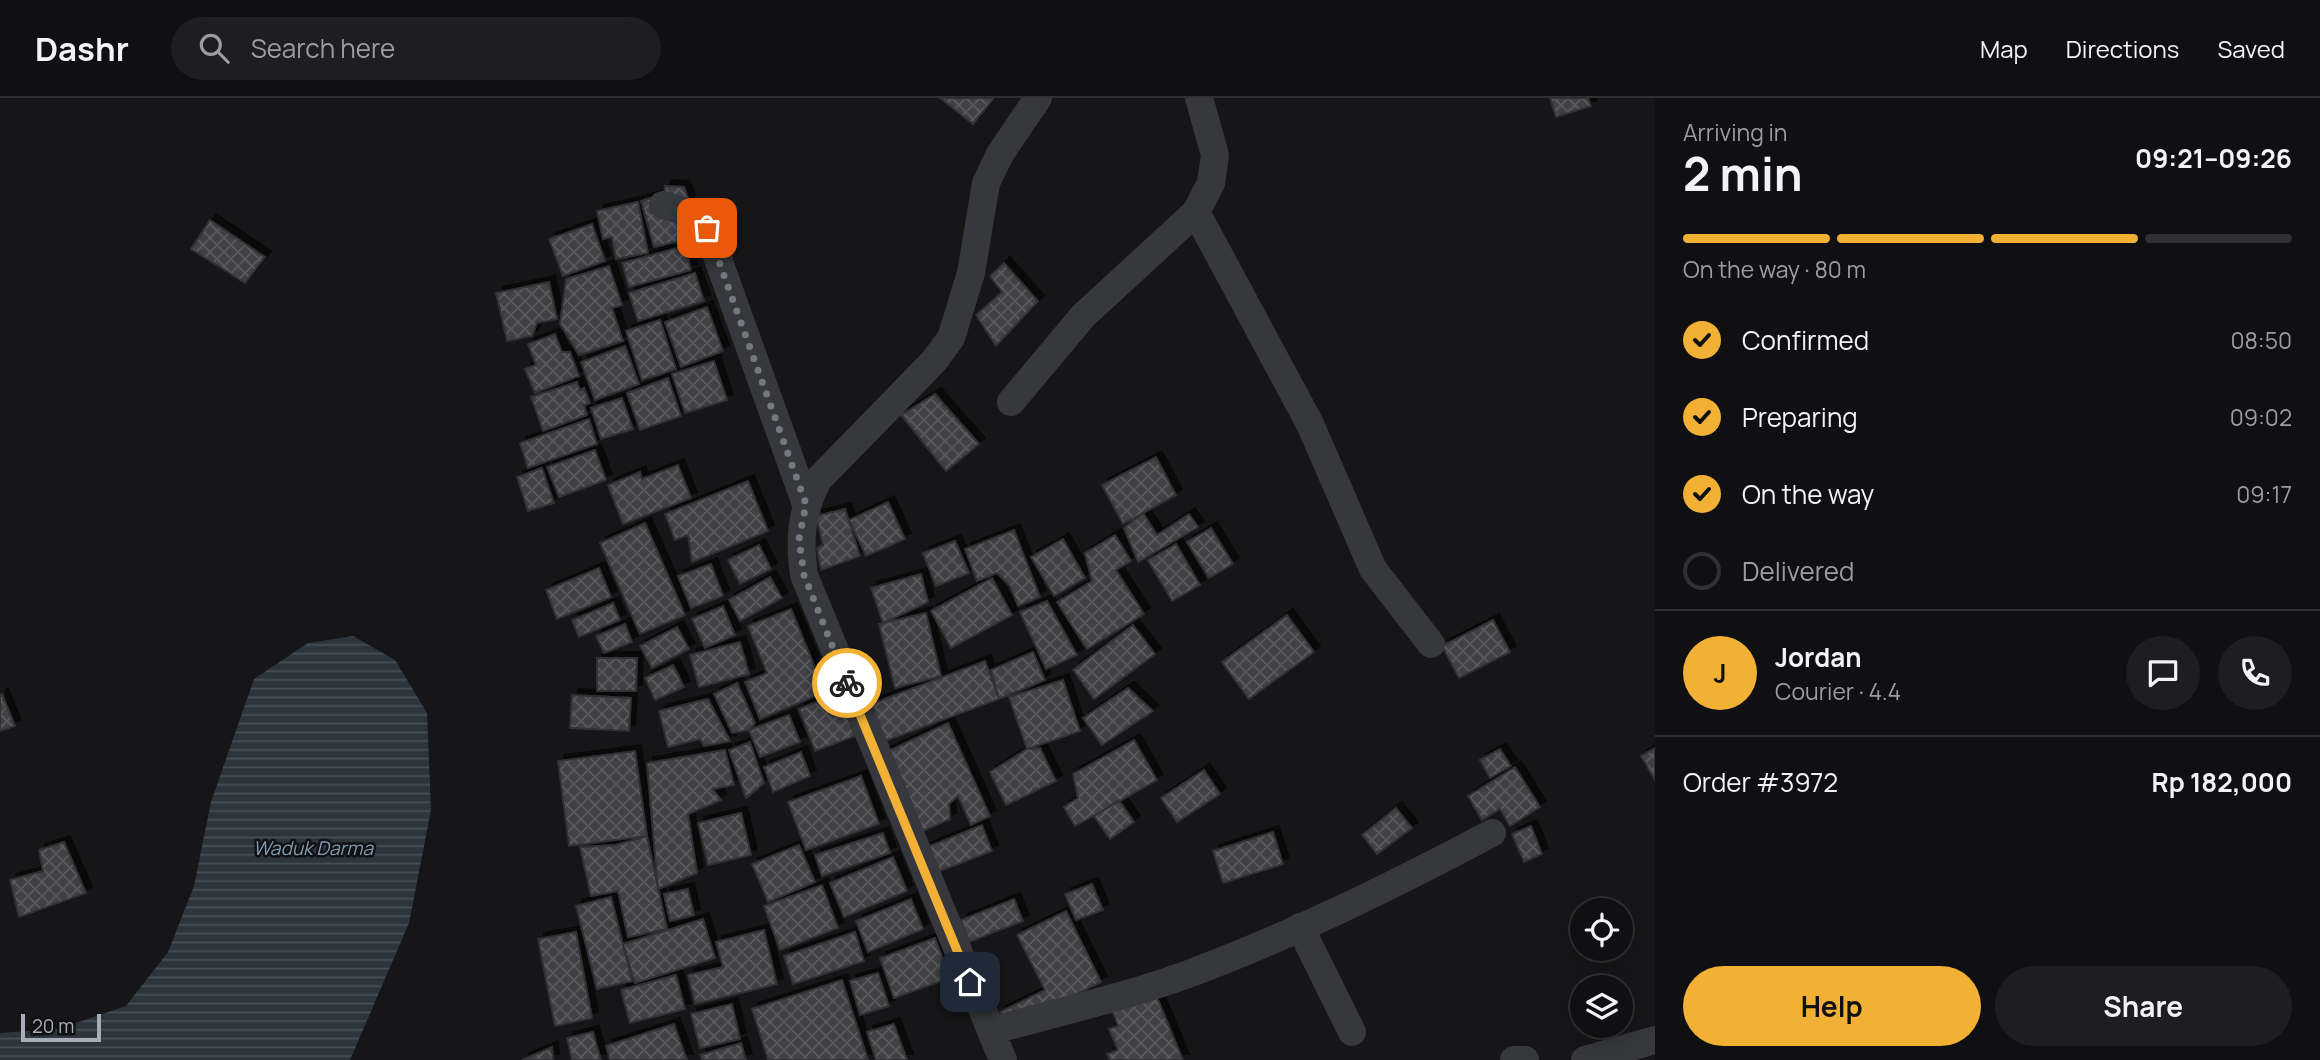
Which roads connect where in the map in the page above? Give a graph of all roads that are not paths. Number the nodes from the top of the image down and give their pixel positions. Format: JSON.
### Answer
{"nodes":[{"id":1,"x":1038,"y":98,"type":"edge"},
{"id":2,"x":1199,"y":98,"type":"edge"},
{"id":3,"x":663,"y":205,"type":"dead end"},
{"id":4,"x":1196,"y":212,"type":"junction"},
{"id":5,"x":1011,"y":402,"type":"dead end"},
{"id":6,"x":806,"y":504,"type":"junction"},
{"id":7,"x":1431,"y":644,"type":"dead end"},
{"id":8,"x":1492,"y":833,"type":"dead end"},
{"id":9,"x":1300,"y":927,"type":"junction"},
{"id":10,"x":991,"y":1031,"type":"junction"},
{"id":11,"x":1352,"y":1032,"type":"dead end"},
{"id":12,"x":1655,"y":1040,"type":"edge"},
{"id":13,"x":1003,"y":1060,"type":"edge"},
{"id":14,"x":1514,"y":1060,"type":"edge"},
{"id":15,"x":1525,"y":1060,"type":"edge"},
{"id":16,"x":1585,"y":1060,"type":"edge"}],
"edges":[{"from":1,"to":6,"type":"street"},
{"from":2,"to":4,"type":"street"},
{"from":3,"to":6,"type":"street"},
{"from":4,"to":5,"type":"street"},
{"from":4,"to":7,"type":"street"},
{"from":6,"to":10,"type":"street"},
{"from":8,"to":9,"type":"street"},
{"from":9,"to":10,"type":"street"},
{"from":9,"to":11,"type":"street"},
{"from":10,"to":13,"type":"street"},
{"from":12,"to":16,"type":"street"},
{"from":14,"to":15,"type":"street"}]}
